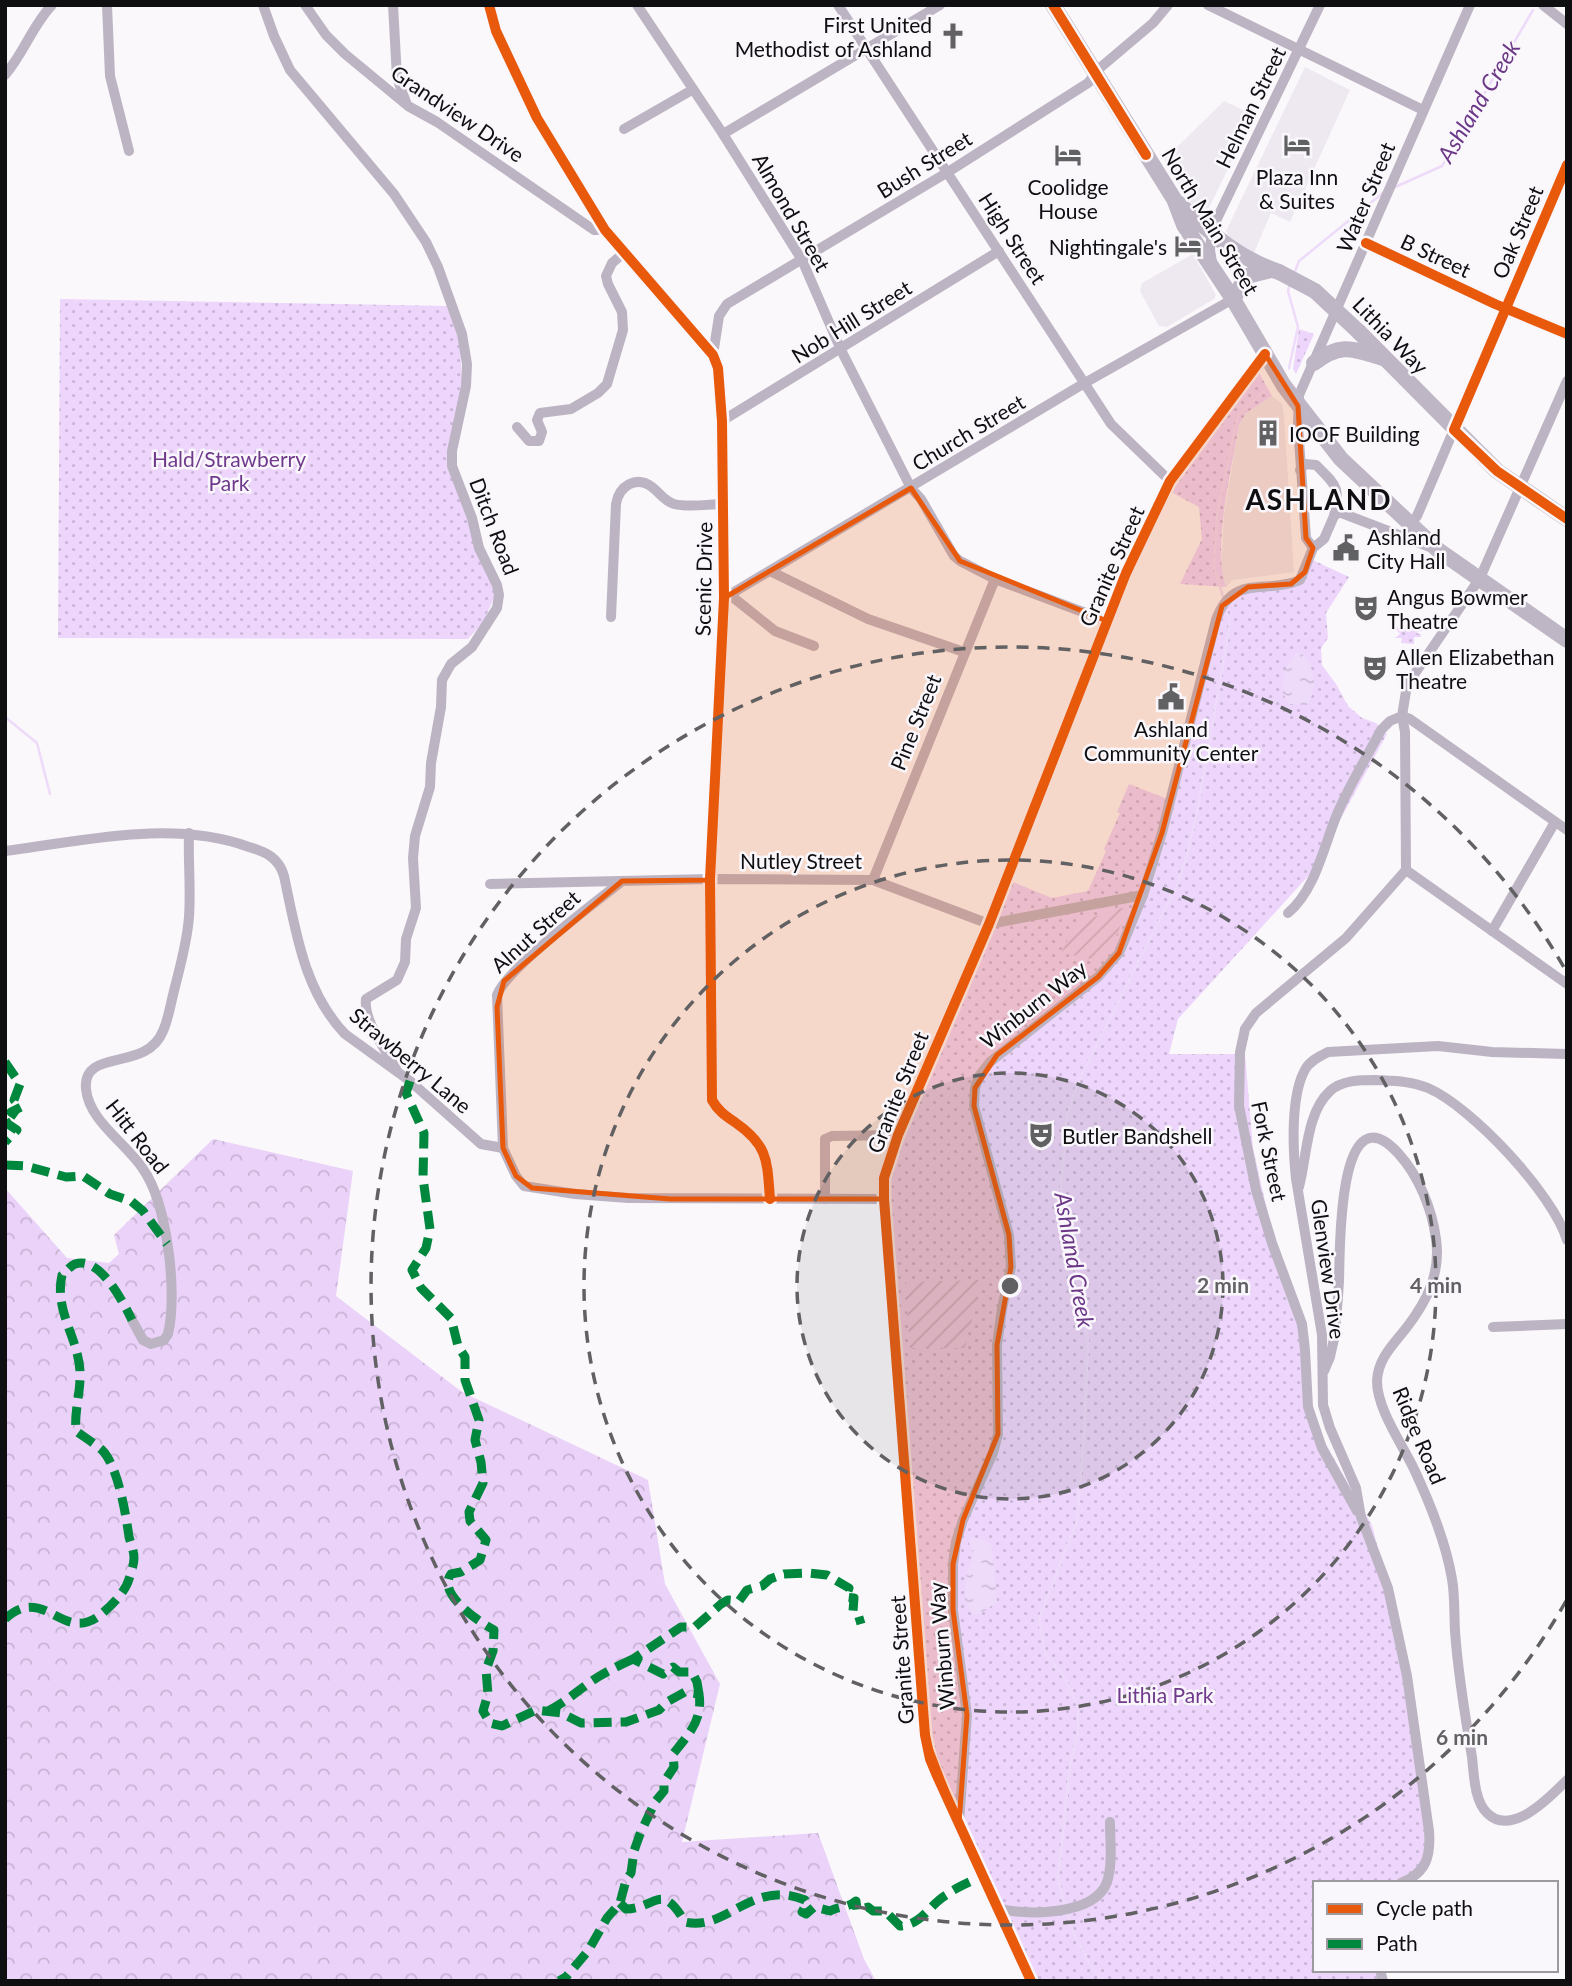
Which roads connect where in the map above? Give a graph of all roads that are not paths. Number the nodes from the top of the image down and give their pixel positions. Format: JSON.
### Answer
{"nodes":[{"id":1,"x":52,"y":5,"type":"edge"},
{"id":2,"x":107,"y":5,"type":"edge"},
{"id":3,"x":263,"y":5,"type":"edge"},
{"id":4,"x":305,"y":5,"type":"edge"},
{"id":5,"x":393,"y":5,"type":"edge"},
{"id":6,"x":489,"y":5,"type":"edge"},
{"id":7,"x":637,"y":5,"type":"edge"},
{"id":8,"x":838,"y":5,"type":"edge"},
{"id":9,"x":940,"y":5,"type":"edge"},
{"id":10,"x":1053,"y":5,"type":"edge"},
{"id":11,"x":1168,"y":5,"type":"edge"},
{"id":12,"x":1208,"y":5,"type":"edge"},
{"id":13,"x":1320,"y":5,"type":"edge"},
{"id":14,"x":1470,"y":5,"type":"edge"},
{"id":15,"x":1543,"y":5,"type":"edge"},
{"id":16,"x":1567,"y":24,"type":"edge"},
{"id":17,"x":1299,"y":48,"type":"junction"},
{"id":18,"x":867,"y":50,"type":"junction"},
{"id":19,"x":1096,"y":73,"type":"junction"},
{"id":20,"x":5,"y":75,"type":"edge"},
{"id":21,"x":692,"y":90,"type":"junction"},
{"id":22,"x":408,"y":106,"type":"junction"},
{"id":23,"x":1423,"y":110,"type":"junction"},
{"id":24,"x":624,"y":129,"type":"dead end"},
{"id":25,"x":723,"y":134,"type":"junction"},
{"id":26,"x":129,"y":150,"type":"dead end"},
{"id":27,"x":1567,"y":165,"type":"edge"},
{"id":28,"x":948,"y":172,"type":"junction"},
{"id":29,"x":1174,"y":199,"type":"junction"},
{"id":30,"x":605,"y":230,"type":"junction"},
{"id":31,"x":1211,"y":234,"type":"junction"},
{"id":32,"x":1366,"y":243,"type":"junction"},
{"id":33,"x":999,"y":251,"type":"junction"},
{"id":34,"x":625,"y":252,"type":"junction"},
{"id":35,"x":802,"y":260,"type":"junction"},
{"id":36,"x":1212,"y":266,"type":"junction"},
{"id":37,"x":1275,"y":271,"type":"junction"},
{"id":38,"x":1233,"y":299,"type":"junction"},
{"id":39,"x":1505,"y":308,"type":"junction"},
{"id":40,"x":1567,"y":334,"type":"edge"},
{"id":41,"x":841,"y":350,"type":"junction"},
{"id":42,"x":1265,"y":354,"type":"junction"},
{"id":43,"x":713,"y":355,"type":"junction"},
{"id":44,"x":1385,"y":359,"type":"junction"},
{"id":45,"x":1314,"y":363,"type":"junction"},
{"id":46,"x":1567,"y":381,"type":"edge"},
{"id":47,"x":1083,"y":384,"type":"junction"},
{"id":48,"x":1297,"y":405,"type":"junction"},
{"id":49,"x":722,"y":422,"type":"junction"},
{"id":50,"x":517,"y":427,"type":"dead end"},
{"id":51,"x":1454,"y":430,"type":"junction"},
{"id":52,"x":1300,"y":470,"type":"junction"},
{"id":53,"x":1170,"y":481,"type":"junction"},
{"id":54,"x":1520,"y":487,"type":"junction"},
{"id":55,"x":911,"y":488,"type":"junction"},
{"id":56,"x":723,"y":504,"type":"junction"},
{"id":57,"x":1334,"y":516,"type":"junction"},
{"id":58,"x":1567,"y":519,"type":"edge"},
{"id":59,"x":1410,"y":524,"type":"junction"},
{"id":60,"x":1390,"y":532,"type":"junction"},
{"id":61,"x":1313,"y":548,"type":"junction"},
{"id":62,"x":1438,"y":550,"type":"junction"},
{"id":63,"x":770,"y":571,"type":"junction"},
{"id":64,"x":1480,"y":578,"type":"junction"},
{"id":65,"x":995,"y":579,"type":"junction"},
{"id":66,"x":727,"y":597,"type":"junction"},
{"id":67,"x":611,"y":617,"type":"dead end"},
{"id":68,"x":1107,"y":621,"type":"junction"},
{"id":69,"x":1567,"y":640,"type":"edge"},
{"id":70,"x":814,"y":646,"type":"dead end"},
{"id":71,"x":964,"y":652,"type":"junction"},
{"id":72,"x":1402,"y":716,"type":"junction"},
{"id":73,"x":1562,"y":824,"type":"edge"},
{"id":74,"x":189,"y":833,"type":"junction"},
{"id":75,"x":5,"y":851,"type":"edge"},
{"id":76,"x":1406,"y":870,"type":"junction"},
{"id":77,"x":710,"y":879,"type":"junction"},
{"id":78,"x":873,"y":880,"type":"junction"},
{"id":79,"x":622,"y":881,"type":"junction"},
{"id":80,"x":490,"y":884,"type":"dead end"},
{"id":81,"x":1143,"y":895,"type":"junction"},
{"id":82,"x":1288,"y":913,"type":"dead end"},
{"id":83,"x":989,"y":924,"type":"junction"},
{"id":84,"x":1492,"y":931,"type":"junction"},
{"id":85,"x":1567,"y":985,"type":"edge"},
{"id":86,"x":1567,"y":1054,"type":"edge"},
{"id":87,"x":397,"y":1071,"type":"junction"},
{"id":88,"x":898,"y":1135,"type":"junction"},
{"id":89,"x":503,"y":1148,"type":"junction"},
{"id":90,"x":1298,"y":1189,"type":"junction"},
{"id":91,"x":770,"y":1199,"type":"junction"},
{"id":92,"x":825,"y":1199,"type":"junction"},
{"id":93,"x":884,"y":1199,"type":"junction"},
{"id":94,"x":1567,"y":1240,"type":"edge"},
{"id":95,"x":132,"y":1320,"type":"dead end"},
{"id":96,"x":1567,"y":1324,"type":"edge"},
{"id":97,"x":1493,"y":1328,"type":"dead end"},
{"id":98,"x":1321,"y":1377,"type":"junction"},
{"id":99,"x":1361,"y":1517,"type":"junction"},
{"id":100,"x":1567,"y":1780,"type":"edge"},
{"id":101,"x":1110,"y":1822,"type":"dead end"},
{"id":102,"x":958,"y":1823,"type":"junction"},
{"id":103,"x":1404,"y":1881,"type":"edge"},
{"id":104,"x":997,"y":1908,"type":"junction"},
{"id":105,"x":1031,"y":1981,"type":"edge"}],
"edges":[{"from":1,"to":20,"type":"street"},
{"from":2,"to":26,"type":"street"},
{"from":3,"to":87,"type":"street","name":"Ditch Road"},
{"from":4,"to":22,"type":"street","name":"Grandview Drive"},
{"from":5,"to":22,"type":"street"},
{"from":6,"to":30,"type":"street","name":"Scenic Drive"},
{"from":7,"to":21,"type":"street","name":"Almond Street"},
{"from":8,"to":18,"type":"street","name":"High Street"},
{"from":9,"to":18,"type":"street"},
{"from":10,"to":19,"type":"main road","name":"North Main Street"},
{"from":11,"to":19,"type":"street","name":"Bush Street"},
{"from":12,"to":17,"type":"street"},
{"from":13,"to":17,"type":"street","name":"Helman Street"},
{"from":14,"to":23,"type":"street","name":"Water Street"},
{"from":15,"to":16,"type":"street"},
{"from":17,"to":23,"type":"street"},
{"from":17,"to":31,"type":"street","name":"Helman Street"},
{"from":18,"to":25,"type":"street"},
{"from":18,"to":28,"type":"street","name":"High Street"},
{"from":19,"to":28,"type":"street","name":"Bush Street"},
{"from":19,"to":29,"type":"main road","name":"North Main Street"},
{"from":21,"to":24,"type":"street"},
{"from":21,"to":25,"type":"street","name":"Almond Street"},
{"from":22,"to":30,"type":"street","name":"Grandview Drive"},
{"from":23,"to":32,"type":"street","name":"Water Street"},
{"from":25,"to":35,"type":"street","name":"Almond Street"},
{"from":27,"to":39,"type":"street","name":"Oak Street"},
{"from":28,"to":33,"type":"street","name":"High Street"},
{"from":28,"to":35,"type":"street","name":"Bush Street"},
{"from":29,"to":31,"type":"main road","name":"Lithia Way"},
{"from":29,"to":36,"type":"main road","name":"North Main Street"},
{"from":30,"to":34,"type":"street","name":"Scenic Drive"},
{"from":31,"to":36,"type":"street","name":"Helman Street"},
{"from":31,"to":37,"type":"main road","name":"Lithia Way"},
{"from":32,"to":39,"type":"street","name":"B Street"},
{"from":32,"to":45,"type":"street","name":"Water Street"},
{"from":33,"to":41,"type":"street","name":"Nob Hill Street"},
{"from":33,"to":47,"type":"street","name":"High Street"},
{"from":34,"to":43,"type":"street","name":"Scenic Drive"},
{"from":34,"to":50,"type":"street"},
{"from":35,"to":41,"type":"street","name":"Almond Street"},
{"from":35,"to":43,"type":"street","name":"Bush Street"},
{"from":36,"to":38,"type":"main road","name":"North Main Street"},
{"from":37,"to":38,"type":"main road"},
{"from":37,"to":44,"type":"main road","name":"Lithia Way","bridge":true},
{"from":38,"to":42,"type":"main road","name":"North Main Street"},
{"from":38,"to":47,"type":"street","name":"Church Street"},
{"from":39,"to":40,"type":"street","name":"B Street"},
{"from":39,"to":51,"type":"street","name":"Oak Street"},
{"from":41,"to":49,"type":"street","name":"Nob Hill Street"},
{"from":41,"to":55,"type":"street","name":"Almond Street"},
{"from":42,"to":48,"type":"main road","name":"North Main Street"},
{"from":42,"to":53,"type":"street","name":"Granite Street"},
{"from":43,"to":49,"type":"street","name":"Scenic Drive"},
{"from":44,"to":45,"type":"main road"},
{"from":44,"to":51,"type":"main road","name":"Lithia Way"},
{"from":45,"to":48,"type":"street","name":"Water Street"},
{"from":46,"to":54,"type":"street"},
{"from":47,"to":53,"type":"street","name":"High Street"},
{"from":47,"to":55,"type":"street","name":"Church Street"},
{"from":48,"to":52,"type":"street"},
{"from":48,"to":59,"type":"main road","name":"North Main Street"},
{"from":49,"to":56,"type":"street","name":"Scenic Drive"},
{"from":51,"to":54,"type":"main road","name":"Lithia Way"},
{"from":51,"to":59,"type":"street","name":"Oak Street"},
{"from":52,"to":57,"type":"street"},
{"from":52,"to":61,"type":"street"},
{"from":53,"to":68,"type":"street","name":"Granite Street"},
{"from":54,"to":58,"type":"main road","name":"Lithia Way"},
{"from":54,"to":64,"type":"street"},
{"from":55,"to":63,"type":"street","name":"Church Street"},
{"from":55,"to":65,"type":"street","name":"Almond Street"},
{"from":56,"to":66,"type":"street","name":"Scenic Drive"},
{"from":56,"to":67,"type":"street"},
{"from":57,"to":60,"type":"street"},
{"from":57,"to":61,"type":"street","name":"Winburn Way"},
{"from":59,"to":60,"type":"street"},
{"from":59,"to":62,"type":"main road","name":"North Main Street"},
{"from":60,"to":62,"type":"street"},
{"from":61,"to":81,"type":"street","name":"Winburn Way"},
{"from":62,"to":64,"type":"main road","name":"North Main Street"},
{"from":63,"to":66,"type":"street","name":"Church Street"},
{"from":63,"to":71,"type":"street"},
{"from":64,"to":69,"type":"main road","name":"North Main Street"},
{"from":64,"to":72,"type":"street"},
{"from":65,"to":68,"type":"street","name":"Almond Street"},
{"from":65,"to":71,"type":"street","name":"Pine Street"},
{"from":66,"to":70,"type":"street"},
{"from":66,"to":77,"type":"street","name":"Scenic Drive"},
{"from":68,"to":83,"type":"street","name":"Granite Street"},
{"from":71,"to":78,"type":"street","name":"Pine Street"},
{"from":72,"to":73,"type":"street"},
{"from":72,"to":76,"type":"street"},
{"from":72,"to":82,"type":"street"},
{"from":73,"to":84,"type":"street"},
{"from":74,"to":75,"type":"street","name":"Strawberry Lane"},
{"from":74,"to":87,"type":"street","name":"Strawberry Lane"},
{"from":74,"to":95,"type":"street","name":"Hitt Road"},
{"from":76,"to":84,"type":"street"},
{"from":76,"to":99,"type":"street","name":"Fork Street"},
{"from":77,"to":78,"type":"street","name":"Nutley Street"},
{"from":77,"to":79,"type":"street","name":"Nutley Street"},
{"from":77,"to":91,"type":"street","name":"Scenic Drive"},
{"from":78,"to":83,"type":"street","name":"Nutley Street"},
{"from":79,"to":80,"type":"street","name":"Nutley Street"},
{"from":79,"to":89,"type":"street","name":"Alnut Street"},
{"from":81,"to":83,"type":"street"},
{"from":81,"to":102,"type":"street","name":"Winburn Way"},
{"from":83,"to":88,"type":"street","name":"Granite Street"},
{"from":84,"to":85,"type":"street"},
{"from":86,"to":90,"type":"street","name":"Glenview Drive"},
{"from":87,"to":89,"type":"street","name":"Strawberry Lane"},
{"from":88,"to":92,"type":"street"},
{"from":88,"to":93,"type":"street","name":"Granite Street"},
{"from":89,"to":91,"type":"street"},
{"from":90,"to":94,"type":"street"},
{"from":90,"to":98,"type":"street","name":"Glenview Drive"},
{"from":91,"to":92,"type":"street"},
{"from":92,"to":93,"type":"street"},
{"from":93,"to":102,"type":"street","name":"Granite Street"},
{"from":96,"to":97,"type":"street"},
{"from":98,"to":99,"type":"street","name":"Glenview Drive"},
{"from":98,"to":100,"type":"street","name":"Ridge Road"},
{"from":99,"to":103,"type":"street","name":"Glenview Drive"},
{"from":101,"to":104,"type":"street"},
{"from":102,"to":104,"type":"street","name":"Granite Street"},
{"from":104,"to":105,"type":"street","name":"Granite Street"}]}
